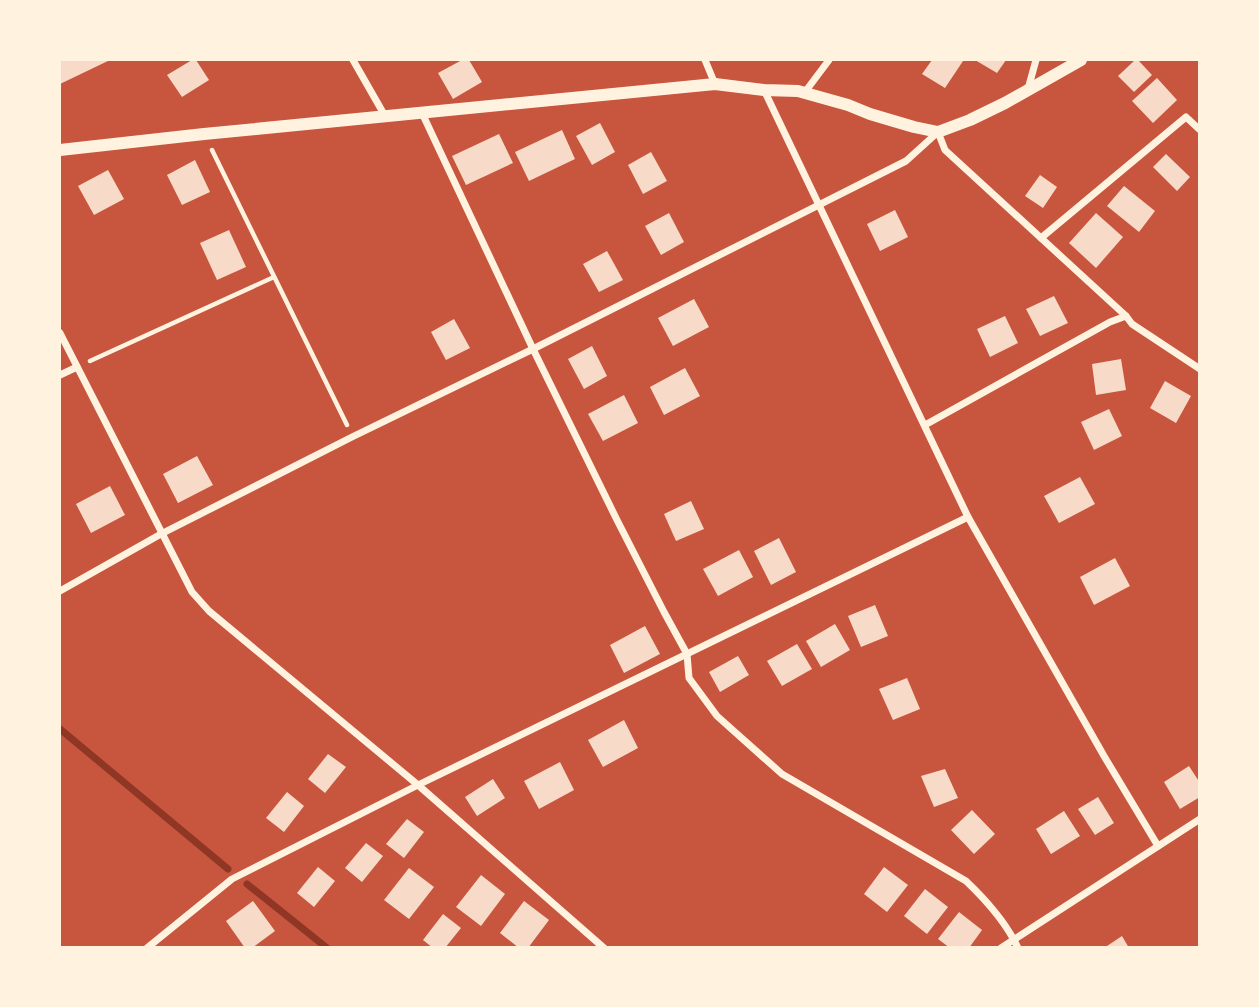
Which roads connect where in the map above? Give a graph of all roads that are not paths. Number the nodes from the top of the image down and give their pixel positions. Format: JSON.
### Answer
{"nodes":[{"id":1,"x":353,"y":60,"type":"edge"},
{"id":2,"x":705,"y":60,"type":"edge"},
{"id":3,"x":829,"y":60,"type":"edge"},
{"id":4,"x":1036,"y":60,"type":"edge"},
{"id":5,"x":1082,"y":60,"type":"edge"},
{"id":6,"x":715,"y":84,"type":"junction"},
{"id":7,"x":764,"y":90,"type":"junction"},
{"id":8,"x":1028,"y":90,"type":"junction"},
{"id":9,"x":805,"y":92,"type":"junction"},
{"id":10,"x":422,"y":113,"type":"junction"},
{"id":11,"x":385,"y":117,"type":"junction"},
{"id":12,"x":1199,"y":130,"type":"edge"},
{"id":13,"x":938,"y":132,"type":"junction"},
{"id":14,"x":60,"y":150,"type":"edge"},
{"id":15,"x":820,"y":205,"type":"junction"},
{"id":16,"x":1041,"y":238,"type":"junction"},
{"id":17,"x":1126,"y":316,"type":"junction"},
{"id":18,"x":60,"y":333,"type":"edge"},
{"id":19,"x":533,"y":349,"type":"junction"},
{"id":20,"x":77,"y":367,"type":"junction"},
{"id":21,"x":1199,"y":369,"type":"edge"},
{"id":22,"x":60,"y":375,"type":"edge"},
{"id":23,"x":925,"y":425,"type":"junction"},
{"id":24,"x":968,"y":517,"type":"junction"},
{"id":25,"x":162,"y":534,"type":"junction"},
{"id":26,"x":60,"y":591,"type":"edge"},
{"id":27,"x":687,"y":654,"type":"junction"},
{"id":28,"x":418,"y":785,"type":"junction"},
{"id":29,"x":1199,"y":819,"type":"edge"},
{"id":30,"x":1158,"y":846,"type":"junction"},
{"id":31,"x":1014,"y":939,"type":"junction"},
{"id":32,"x":147,"y":947,"type":"edge"},
{"id":33,"x":604,"y":947,"type":"edge"},
{"id":34,"x":1001,"y":947,"type":"edge"},
{"id":35,"x":1018,"y":947,"type":"edge"}],
"edges":[{"from":1,"to":11,"type":"street"},
{"from":2,"to":6,"type":"street"},
{"from":3,"to":9,"type":"street"},
{"from":4,"to":8,"type":"street"},
{"from":5,"to":8,"type":"street"},
{"from":6,"to":7,"type":"street"},
{"from":6,"to":10,"type":"street"},
{"from":7,"to":9,"type":"street"},
{"from":7,"to":15,"type":"street"},
{"from":8,"to":13,"type":"street"},
{"from":9,"to":13,"type":"street"},
{"from":10,"to":11,"type":"street"},
{"from":10,"to":19,"type":"street"},
{"from":11,"to":14,"type":"street"},
{"from":12,"to":16,"type":"street"},
{"from":13,"to":15,"type":"street"},
{"from":13,"to":16,"type":"street"},
{"from":15,"to":19,"type":"street"},
{"from":15,"to":23,"type":"street"},
{"from":16,"to":17,"type":"street"},
{"from":17,"to":21,"type":"street"},
{"from":17,"to":23,"type":"street"},
{"from":18,"to":20,"type":"street"},
{"from":19,"to":25,"type":"street"},
{"from":19,"to":27,"type":"street"},
{"from":20,"to":22,"type":"street"},
{"from":20,"to":25,"type":"street"},
{"from":23,"to":24,"type":"street"},
{"from":24,"to":27,"type":"street"},
{"from":24,"to":30,"type":"street"},
{"from":25,"to":26,"type":"street"},
{"from":25,"to":28,"type":"street"},
{"from":27,"to":28,"type":"street"},
{"from":27,"to":31,"type":"street"},
{"from":28,"to":32,"type":"street"},
{"from":28,"to":33,"type":"street"},
{"from":29,"to":30,"type":"street"},
{"from":30,"to":31,"type":"street"},
{"from":31,"to":34,"type":"street"},
{"from":31,"to":35,"type":"street"}]}
